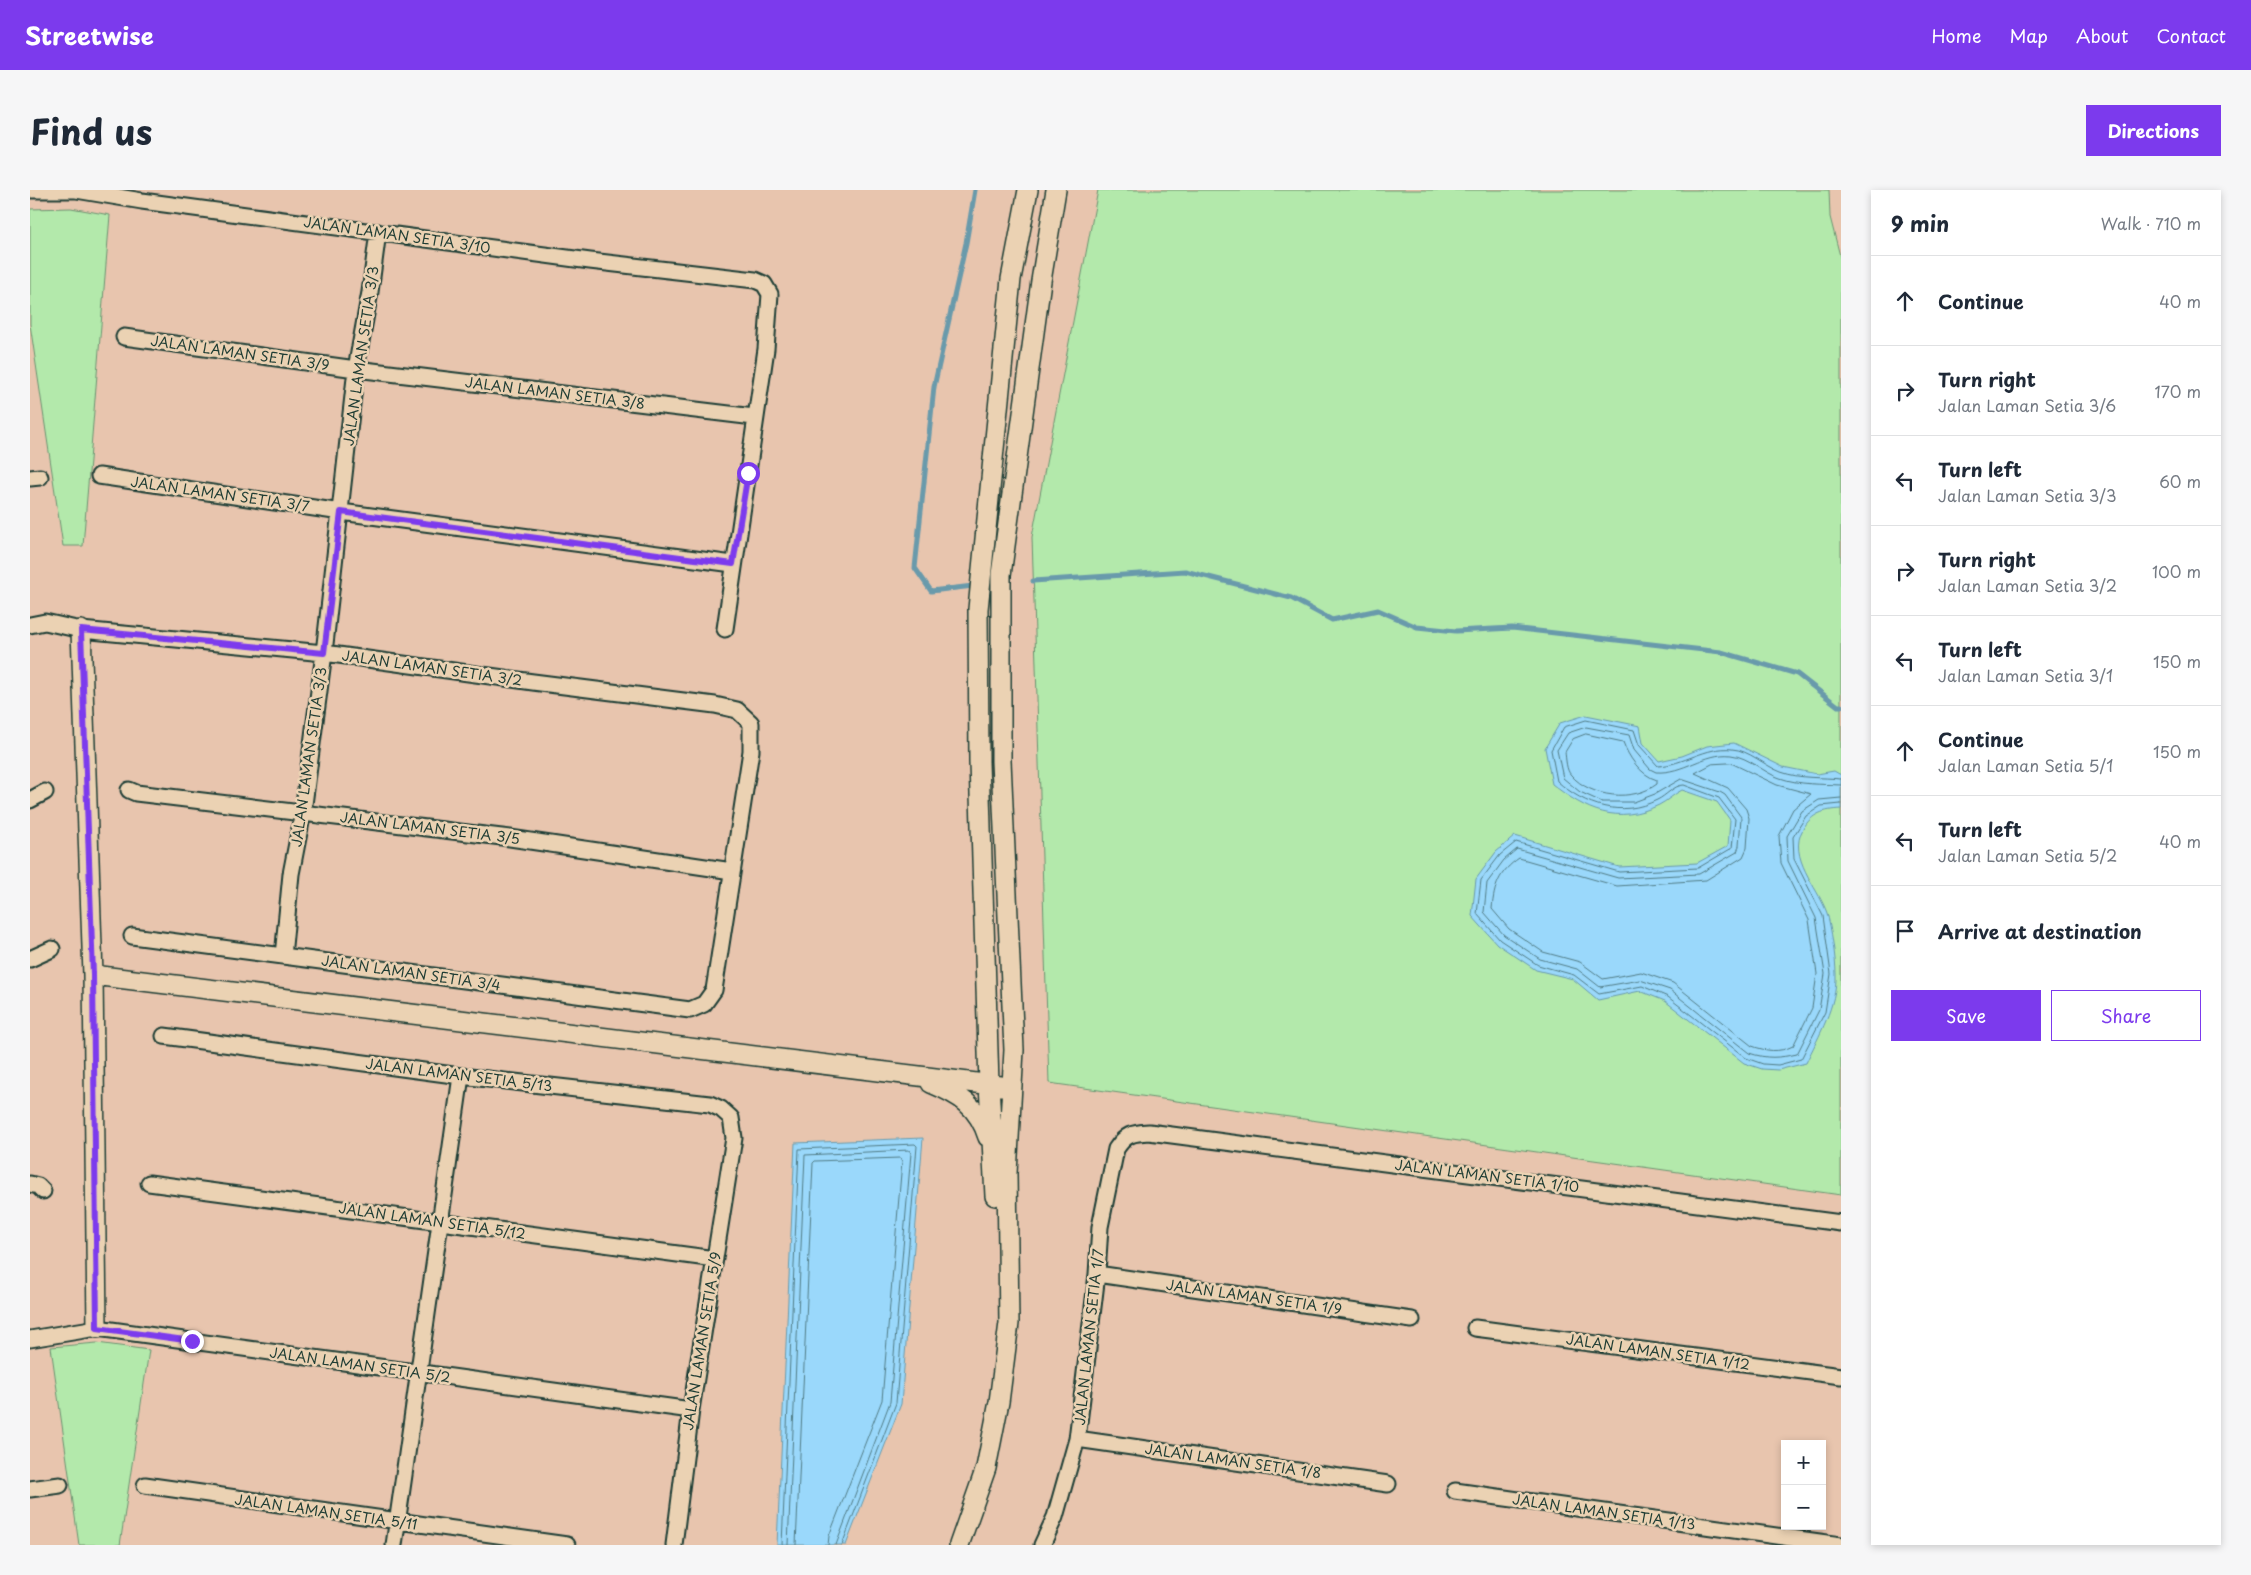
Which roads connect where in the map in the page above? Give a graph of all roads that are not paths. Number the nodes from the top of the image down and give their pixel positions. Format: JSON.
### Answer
{"nodes":[{"id":1,"x":30,"y":190,"type":"edge"},
{"id":2,"x":1028,"y":190,"type":"edge"},
{"id":3,"x":1056,"y":190,"type":"edge"},
{"id":4,"x":378,"y":232,"type":"junction"},
{"id":5,"x":124,"y":337,"type":"dead end"},
{"id":6,"x":356,"y":369,"type":"junction"},
{"id":7,"x":754,"y":417,"type":"junction"},
{"id":8,"x":99,"y":476,"type":"dead end"},
{"id":9,"x":341,"y":512,"type":"junction"},
{"id":10,"x":733,"y":564,"type":"junction"},
{"id":11,"x":30,"y":625,"type":"edge"},
{"id":12,"x":725,"y":629,"type":"dead end"},
{"id":13,"x":81,"y":630,"type":"junction"},
{"id":14,"x":324,"y":653,"type":"junction"},
{"id":15,"x":129,"y":790,"type":"dead end"},
{"id":16,"x":45,"y":792,"type":"dead end"},
{"id":17,"x":30,"y":800,"type":"edge"},
{"id":18,"x":303,"y":812,"type":"junction"},
{"id":19,"x":732,"y":871,"type":"junction"},
{"id":20,"x":132,"y":936,"type":"dead end"},
{"id":21,"x":52,"y":950,"type":"dead end"},
{"id":22,"x":283,"y":956,"type":"junction"},
{"id":23,"x":30,"y":959,"type":"edge"},
{"id":24,"x":93,"y":975,"type":"junction"},
{"id":25,"x":164,"y":1036,"type":"dead end"},
{"id":26,"x":462,"y":1076,"type":"junction"},
{"id":27,"x":912,"y":1076,"type":"junction"},
{"id":28,"x":989,"y":1084,"type":"junction"},
{"id":29,"x":1012,"y":1087,"type":"junction"},
{"id":30,"x":1134,"y":1133,"type":"joint"},
{"id":31,"x":734,"y":1138,"type":"joint"},
{"id":32,"x":994,"y":1152,"type":"junction"},
{"id":33,"x":149,"y":1183,"type":"dead end"},
{"id":34,"x":442,"y":1222,"type":"junction"},
{"id":35,"x":1841,"y":1223,"type":"edge"},
{"id":36,"x":715,"y":1260,"type":"junction"},
{"id":37,"x":1097,"y":1274,"type":"junction"},
{"id":38,"x":1412,"y":1320,"type":"dead end"},
{"id":39,"x":97,"y":1328,"type":"junction"},
{"id":40,"x":1475,"y":1328,"type":"dead end"},
{"id":41,"x":30,"y":1339,"type":"edge"},
{"id":42,"x":420,"y":1374,"type":"junction"},
{"id":43,"x":1841,"y":1376,"type":"edge"},
{"id":44,"x":691,"y":1410,"type":"junction"},
{"id":45,"x":1077,"y":1439,"type":"junction"},
{"id":46,"x":1388,"y":1484,"type":"dead end"},
{"id":47,"x":60,"y":1485,"type":"dead end"},
{"id":48,"x":145,"y":1485,"type":"dead end"},
{"id":49,"x":30,"y":1489,"type":"edge"},
{"id":50,"x":1455,"y":1491,"type":"dead end"},
{"id":51,"x":398,"y":1522,"type":"junction"},
{"id":52,"x":394,"y":1545,"type":"edge"},
{"id":53,"x":567,"y":1545,"type":"edge"},
{"id":54,"x":674,"y":1545,"type":"edge"},
{"id":55,"x":947,"y":1545,"type":"edge"},
{"id":56,"x":958,"y":1545,"type":"edge"},
{"id":57,"x":1042,"y":1545,"type":"edge"},
{"id":58,"x":1841,"y":1545,"type":"edge"}],
"edges":[{"from":1,"to":4,"type":"street","name":"JALAN LAMAN SETIA 3/10"},
{"from":2,"to":28,"type":"street"},
{"from":3,"to":29,"type":"street"},
{"from":4,"to":6,"type":"street","name":"JALAN LAMAN SETIA 3/3"},
{"from":4,"to":7,"type":"street","name":"JALAN LAMAN SETIA 3/10"},
{"from":5,"to":6,"type":"street","name":"JALAN LAMAN SETIA 3/9"},
{"from":6,"to":7,"type":"street","name":"JALAN LAMAN SETIA 3/8"},
{"from":6,"to":9,"type":"street","name":"JALAN LAMAN SETIA 3/3"},
{"from":7,"to":10,"type":"street"},
{"from":8,"to":9,"type":"street","name":"JALAN LAMAN SETIA 3/7"},
{"from":9,"to":10,"type":"street","name":"JALAN LAMAN SETIA 3/7"},
{"from":9,"to":14,"type":"street","name":"JALAN LAMAN SETIA 3/3"},
{"from":10,"to":12,"type":"street"},
{"from":11,"to":13,"type":"street","name":"JALAN LAMAN SETIA 3/2"},
{"from":13,"to":14,"type":"street","name":"JALAN LAMAN SETIA 3/2"},
{"from":13,"to":24,"type":"street"},
{"from":14,"to":18,"type":"street","name":"JALAN LAMAN SETIA 3/3"},
{"from":14,"to":19,"type":"street","name":"JALAN LAMAN SETIA 3/2"},
{"from":15,"to":18,"type":"street","name":"JALAN LAMAN SETIA 3/5"},
{"from":16,"to":17,"type":"street"},
{"from":18,"to":19,"type":"street","name":"JALAN LAMAN SETIA 3/5"},
{"from":18,"to":22,"type":"street","name":"JALAN LAMAN SETIA 3/3"},
{"from":19,"to":22,"type":"street","name":"JALAN LAMAN SETIA 3/4"},
{"from":20,"to":22,"type":"street","name":"JALAN LAMAN SETIA 3/4"},
{"from":21,"to":23,"type":"street"},
{"from":24,"to":27,"type":"street"},
{"from":24,"to":39,"type":"street"},
{"from":25,"to":26,"type":"street","name":"JALAN LAMAN SETIA 5/13"},
{"from":26,"to":31,"type":"street","name":"JALAN LAMAN SETIA 5/13"},
{"from":26,"to":34,"type":"street"},
{"from":27,"to":28,"type":"street"},
{"from":27,"to":32,"type":"street"},
{"from":28,"to":29,"type":"street"},
{"from":28,"to":32,"type":"street"},
{"from":29,"to":56,"type":"street"},
{"from":30,"to":35,"type":"street","name":"JALAN LAMAN SETIA 1/10"},
{"from":30,"to":37,"type":"street","name":"JALAN LAMAN SETIA 1/7"},
{"from":31,"to":36,"type":"street","name":"JALAN LAMAN SETIA 5/9"},
{"from":32,"to":55,"type":"street"},
{"from":33,"to":34,"type":"street","name":"JALAN LAMAN SETIA 5/12"},
{"from":34,"to":36,"type":"street","name":"JALAN LAMAN SETIA 5/12"},
{"from":34,"to":42,"type":"street"},
{"from":36,"to":44,"type":"street","name":"JALAN LAMAN SETIA 5/9"},
{"from":37,"to":38,"type":"street","name":"JALAN LAMAN SETIA 1/9"},
{"from":37,"to":45,"type":"street","name":"JALAN LAMAN SETIA 1/7"},
{"from":39,"to":41,"type":"street","name":"JALAN LAMAN SETIA 5/2"},
{"from":39,"to":42,"type":"street","name":"JALAN LAMAN SETIA 5/2"},
{"from":40,"to":43,"type":"street","name":"JALAN LAMAN SETIA 1/12"},
{"from":42,"to":44,"type":"street","name":"JALAN LAMAN SETIA 5/2"},
{"from":42,"to":51,"type":"street"},
{"from":44,"to":54,"type":"street","name":"JALAN LAMAN SETIA 5/9"},
{"from":45,"to":46,"type":"street","name":"JALAN LAMAN SETIA 1/8"},
{"from":45,"to":57,"type":"street","name":"JALAN LAMAN SETIA 1/7"},
{"from":47,"to":49,"type":"street"},
{"from":48,"to":51,"type":"street","name":"JALAN LAMAN SETIA 5/11"},
{"from":50,"to":58,"type":"street","name":"JALAN LAMAN SETIA 1/13"},
{"from":51,"to":52,"type":"street"},
{"from":51,"to":53,"type":"street","name":"JALAN LAMAN SETIA 5/11"}]}
